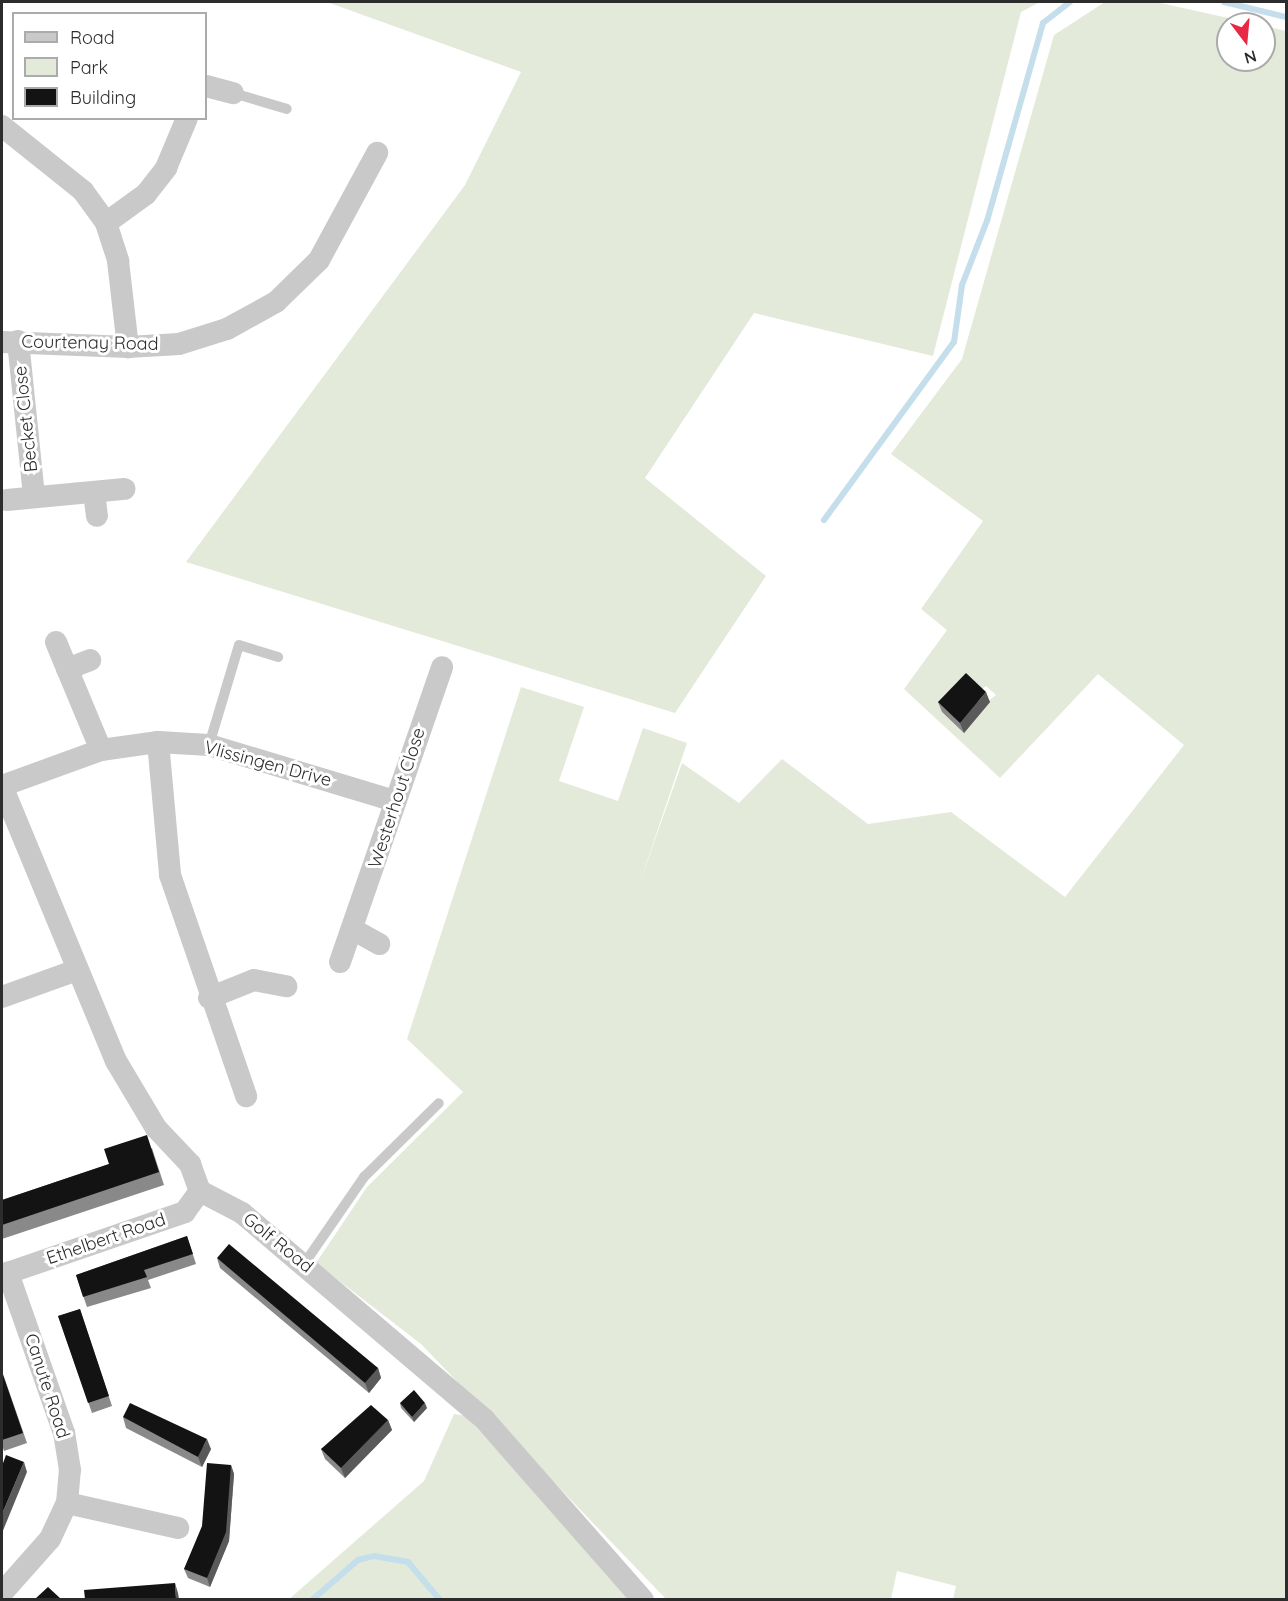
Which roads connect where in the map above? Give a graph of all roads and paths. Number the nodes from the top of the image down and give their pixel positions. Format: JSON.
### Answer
{"nodes":[{"id":1,"x":207,"y":86,"type":"edge"},
{"id":2,"x":233,"y":93,"type":"joint"},
{"id":3,"x":287,"y":109,"type":"dead end"},
{"id":4,"x":186,"y":120,"type":"edge"},
{"id":5,"x":2,"y":126,"type":"edge"},
{"id":6,"x":376,"y":153,"type":"dead end"},
{"id":7,"x":106,"y":223,"type":"junction"},
{"id":8,"x":10,"y":342,"type":"edge"},
{"id":9,"x":128,"y":347,"type":"junction"},
{"id":10,"x":124,"y":489,"type":"dead end"},
{"id":11,"x":94,"y":492,"type":"junction"},
{"id":12,"x":34,"y":497,"type":"junction"},
{"id":13,"x":7,"y":500,"type":"dead end"},
{"id":14,"x":97,"y":516,"type":"dead end"},
{"id":15,"x":56,"y":642,"type":"dead end"},
{"id":16,"x":278,"y":657,"type":"dead end"},
{"id":17,"x":90,"y":660,"type":"dead end"},
{"id":18,"x":442,"y":667,"type":"dead end"},
{"id":19,"x":67,"y":669,"type":"junction"},
{"id":20,"x":158,"y":742,"type":"junction"},
{"id":21,"x":209,"y":745,"type":"junction"},
{"id":22,"x":101,"y":750,"type":"junction"},
{"id":23,"x":2,"y":786,"type":"edge"},
{"id":24,"x":394,"y":801,"type":"junction"},
{"id":25,"x":354,"y":930,"type":"junction"},
{"id":26,"x":380,"y":945,"type":"dead end"},
{"id":27,"x":340,"y":962,"type":"dead end"},
{"id":28,"x":77,"y":970,"type":"junction"},
{"id":29,"x":286,"y":986,"type":"dead end"},
{"id":30,"x":2,"y":997,"type":"edge"},
{"id":31,"x":209,"y":998,"type":"junction"},
{"id":32,"x":246,"y":1096,"type":"dead end"},
{"id":33,"x":439,"y":1103,"type":"dead end"},
{"id":34,"x":200,"y":1191,"type":"junction"},
{"id":35,"x":304,"y":1264,"type":"junction"},
{"id":36,"x":5,"y":1274,"type":"edge"},
{"id":37,"x":67,"y":1503,"type":"junction"},
{"id":38,"x":178,"y":1528,"type":"dead end"},
{"id":39,"x":2,"y":1593,"type":"edge"},
{"id":40,"x":643,"y":1599,"type":"edge"}],
"edges":[{"from":1,"to":2,"type":"street"},
{"from":2,"to":3,"type":"lane"},
{"from":4,"to":7,"type":"street"},
{"from":5,"to":7,"type":"street"},
{"from":6,"to":9,"type":"street","name":"Courtenay Road"},
{"from":7,"to":9,"type":"street"},
{"from":8,"to":9,"type":"street","name":"Courtenay Road"},
{"from":8,"to":12,"type":"street","name":"Becket Close"},
{"from":10,"to":11,"type":"street","name":"Becket Close"},
{"from":11,"to":12,"type":"street","name":"Becket Close"},
{"from":11,"to":14,"type":"street"},
{"from":12,"to":13,"type":"street","name":"Becket Close"},
{"from":15,"to":19,"type":"street"},
{"from":16,"to":21,"type":"lane"},
{"from":17,"to":19,"type":"street"},
{"from":18,"to":24,"type":"street","name":"Westerhout Close"},
{"from":19,"to":22,"type":"street"},
{"from":20,"to":21,"type":"street","name":"Vlissingen Drive"},
{"from":20,"to":22,"type":"street","name":"Vlissingen Drive"},
{"from":20,"to":31,"type":"street"},
{"from":21,"to":24,"type":"street","name":"Vlissingen Drive"},
{"from":22,"to":23,"type":"street","name":"Vlissingen Drive"},
{"from":23,"to":28,"type":"street"},
{"from":24,"to":25,"type":"street","name":"Westerhout Close"},
{"from":25,"to":26,"type":"street"},
{"from":25,"to":27,"type":"street","name":"Westerhout Close"},
{"from":28,"to":30,"type":"street"},
{"from":28,"to":34,"type":"street"},
{"from":29,"to":31,"type":"street"},
{"from":31,"to":32,"type":"street"},
{"from":33,"to":35,"type":"lane"},
{"from":34,"to":35,"type":"street","name":"Golf Road"},
{"from":34,"to":36,"type":"street","name":"Ethelbert Road"},
{"from":35,"to":40,"type":"street","name":"Golf Road"},
{"from":36,"to":37,"type":"street","name":"Canute Road"},
{"from":37,"to":38,"type":"street"},
{"from":37,"to":39,"type":"street","name":"Canute Road"}]}
